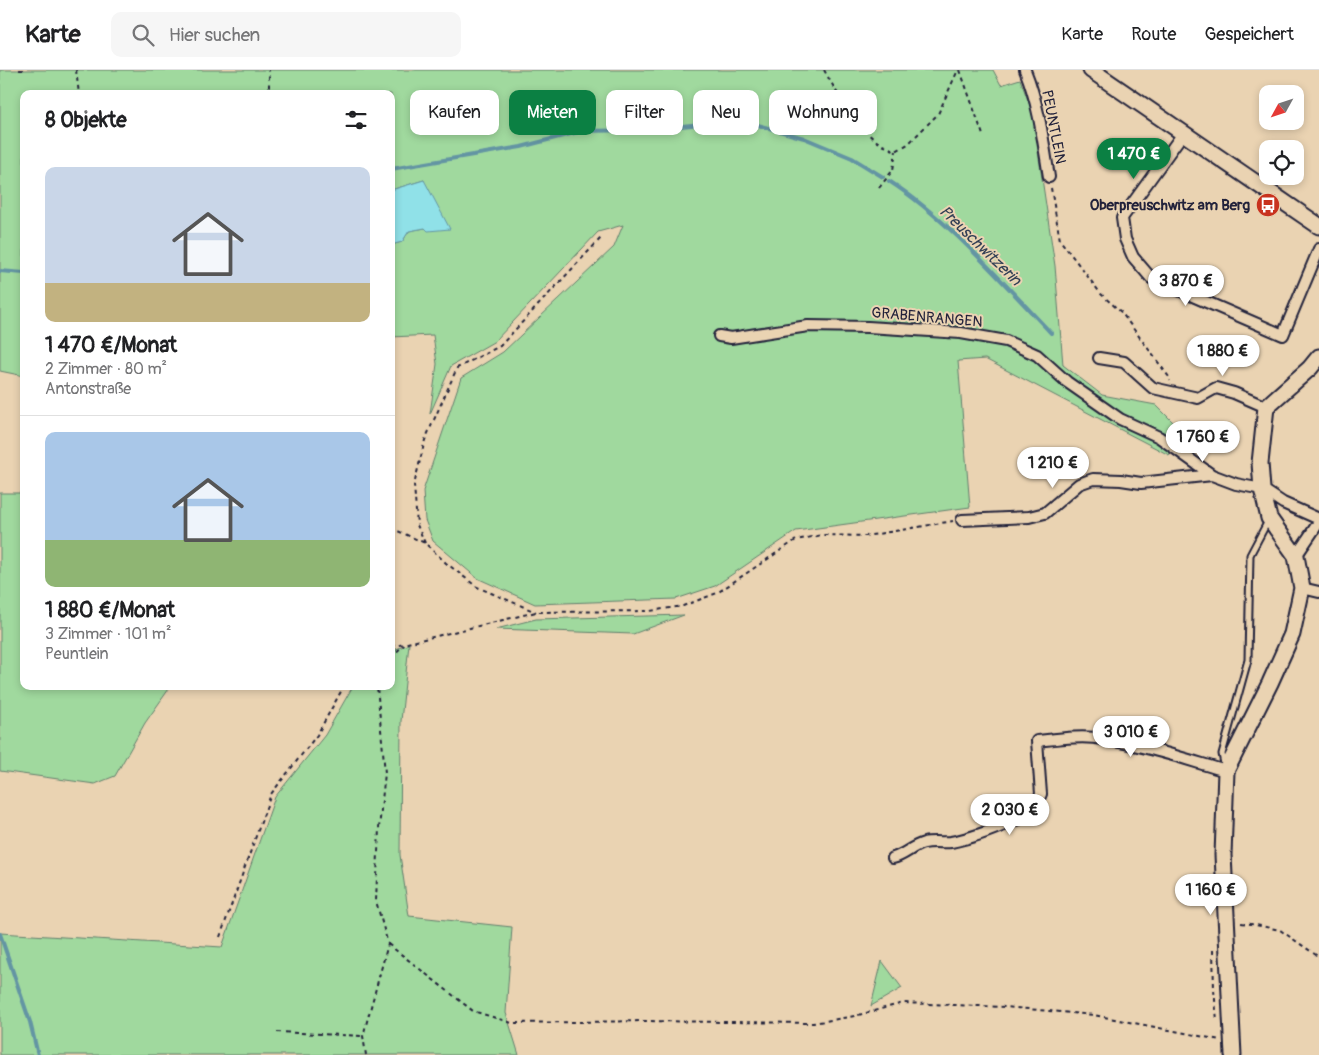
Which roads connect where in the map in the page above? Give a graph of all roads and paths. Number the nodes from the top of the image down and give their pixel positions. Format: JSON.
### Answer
{"nodes":[{"id":1,"x":19,"y":70,"type":"edge"},
{"id":2,"x":23,"y":70,"type":"edge"},
{"id":3,"x":76,"y":70,"type":"edge"},
{"id":4,"x":269,"y":70,"type":"edge"},
{"id":5,"x":824,"y":70,"type":"edge"},
{"id":6,"x":959,"y":70,"type":"edge"},
{"id":7,"x":1025,"y":70,"type":"edge"},
{"id":8,"x":1092,"y":70,"type":"edge"},
{"id":9,"x":78,"y":90,"type":"edge"},
{"id":10,"x":266,"y":90,"type":"edge"},
{"id":11,"x":1184,"y":132,"type":"junction"},
{"id":12,"x":983,"y":135,"type":"dead end"},
{"id":13,"x":896,"y":151,"type":"junction"},
{"id":14,"x":1049,"y":177,"type":"joint"},
{"id":15,"x":879,"y":188,"type":"dead end"},
{"id":16,"x":1319,"y":226,"type":"edge"},
{"id":17,"x":601,"y":238,"type":"dead end"},
{"id":18,"x":1319,"y":249,"type":"edge"},
{"id":19,"x":719,"y":336,"type":"dead end"},
{"id":20,"x":1319,"y":357,"type":"edge"},
{"id":21,"x":1099,"y":358,"type":"dead end"},
{"id":22,"x":1171,"y":391,"type":"junction"},
{"id":23,"x":1266,"y":408,"type":"junction"},
{"id":24,"x":1212,"y":475,"type":"junction"},
{"id":25,"x":1262,"y":489,"type":"junction"},
{"id":26,"x":1269,"y":518,"type":"junction"},
{"id":27,"x":962,"y":520,"type":"joint"},
{"id":28,"x":1319,"y":520,"type":"edge"},
{"id":29,"x":395,"y":530,"type":"edge"},
{"id":30,"x":424,"y":543,"type":"junction"},
{"id":31,"x":1296,"y":556,"type":"junction"},
{"id":32,"x":1302,"y":588,"type":"junction"},
{"id":33,"x":1319,"y":592,"type":"edge"},
{"id":34,"x":536,"y":612,"type":"junction"},
{"id":35,"x":406,"y":643,"type":"junction"},
{"id":36,"x":395,"y":646,"type":"edge"},
{"id":37,"x":395,"y":653,"type":"edge"},
{"id":38,"x":342,"y":690,"type":"edge"},
{"id":39,"x":378,"y":690,"type":"edge"},
{"id":40,"x":1226,"y":771,"type":"junction"},
{"id":41,"x":894,"y":858,"type":"dead end"},
{"id":42,"x":1226,"y":922,"type":"junction"},
{"id":43,"x":220,"y":937,"type":"dead end"},
{"id":44,"x":388,"y":944,"type":"junction"},
{"id":45,"x":1319,"y":957,"type":"edge"},
{"id":46,"x":277,"y":1032,"type":"dead end"},
{"id":47,"x":363,"y":1036,"type":"junction"},
{"id":48,"x":1233,"y":1049,"type":"edge"},
{"id":49,"x":366,"y":1055,"type":"edge"}],
"edges":[{"from":1,"to":2,"type":"path"},
{"from":3,"to":9,"type":"path"},
{"from":4,"to":10,"type":"path"},
{"from":5,"to":13,"type":"path"},
{"from":6,"to":12,"type":"path"},
{"from":6,"to":13,"type":"path"},
{"from":7,"to":14,"type":"street","name":"PEUNTLEIN"},
{"from":8,"to":11,"type":"street"},
{"from":11,"to":16,"type":"street"},
{"from":11,"to":18,"type":"street"},
{"from":13,"to":15,"type":"path"},
{"from":14,"to":22,"type":"path","name":"PEUNTLEIN"},
{"from":17,"to":30,"type":"path"},
{"from":19,"to":24,"type":"street","name":"GRABENRANGEN"},
{"from":20,"to":23,"type":"street"},
{"from":21,"to":22,"type":"street"},
{"from":22,"to":23,"type":"street"},
{"from":23,"to":25,"type":"street"},
{"from":24,"to":25,"type":"street"},
{"from":24,"to":27,"type":"street"},
{"from":25,"to":26,"type":"street"},
{"from":25,"to":28,"type":"street"},
{"from":26,"to":31,"type":"street"},
{"from":26,"to":40,"type":"lane"},
{"from":27,"to":34,"type":"path"},
{"from":28,"to":31,"type":"street"},
{"from":29,"to":30,"type":"path"},
{"from":30,"to":34,"type":"path"},
{"from":31,"to":32,"type":"street"},
{"from":32,"to":33,"type":"street"},
{"from":32,"to":40,"type":"street"},
{"from":34,"to":35,"type":"path"},
{"from":35,"to":36,"type":"path"},
{"from":35,"to":37,"type":"path"},
{"from":38,"to":43,"type":"path"},
{"from":39,"to":44,"type":"path"},
{"from":40,"to":41,"type":"street"},
{"from":40,"to":42,"type":"street"},
{"from":42,"to":45,"type":"path"},
{"from":42,"to":48,"type":"street"},
{"from":44,"to":47,"type":"path"},
{"from":44,"to":48,"type":"path"},
{"from":46,"to":47,"type":"path"},
{"from":47,"to":49,"type":"path"}]}
